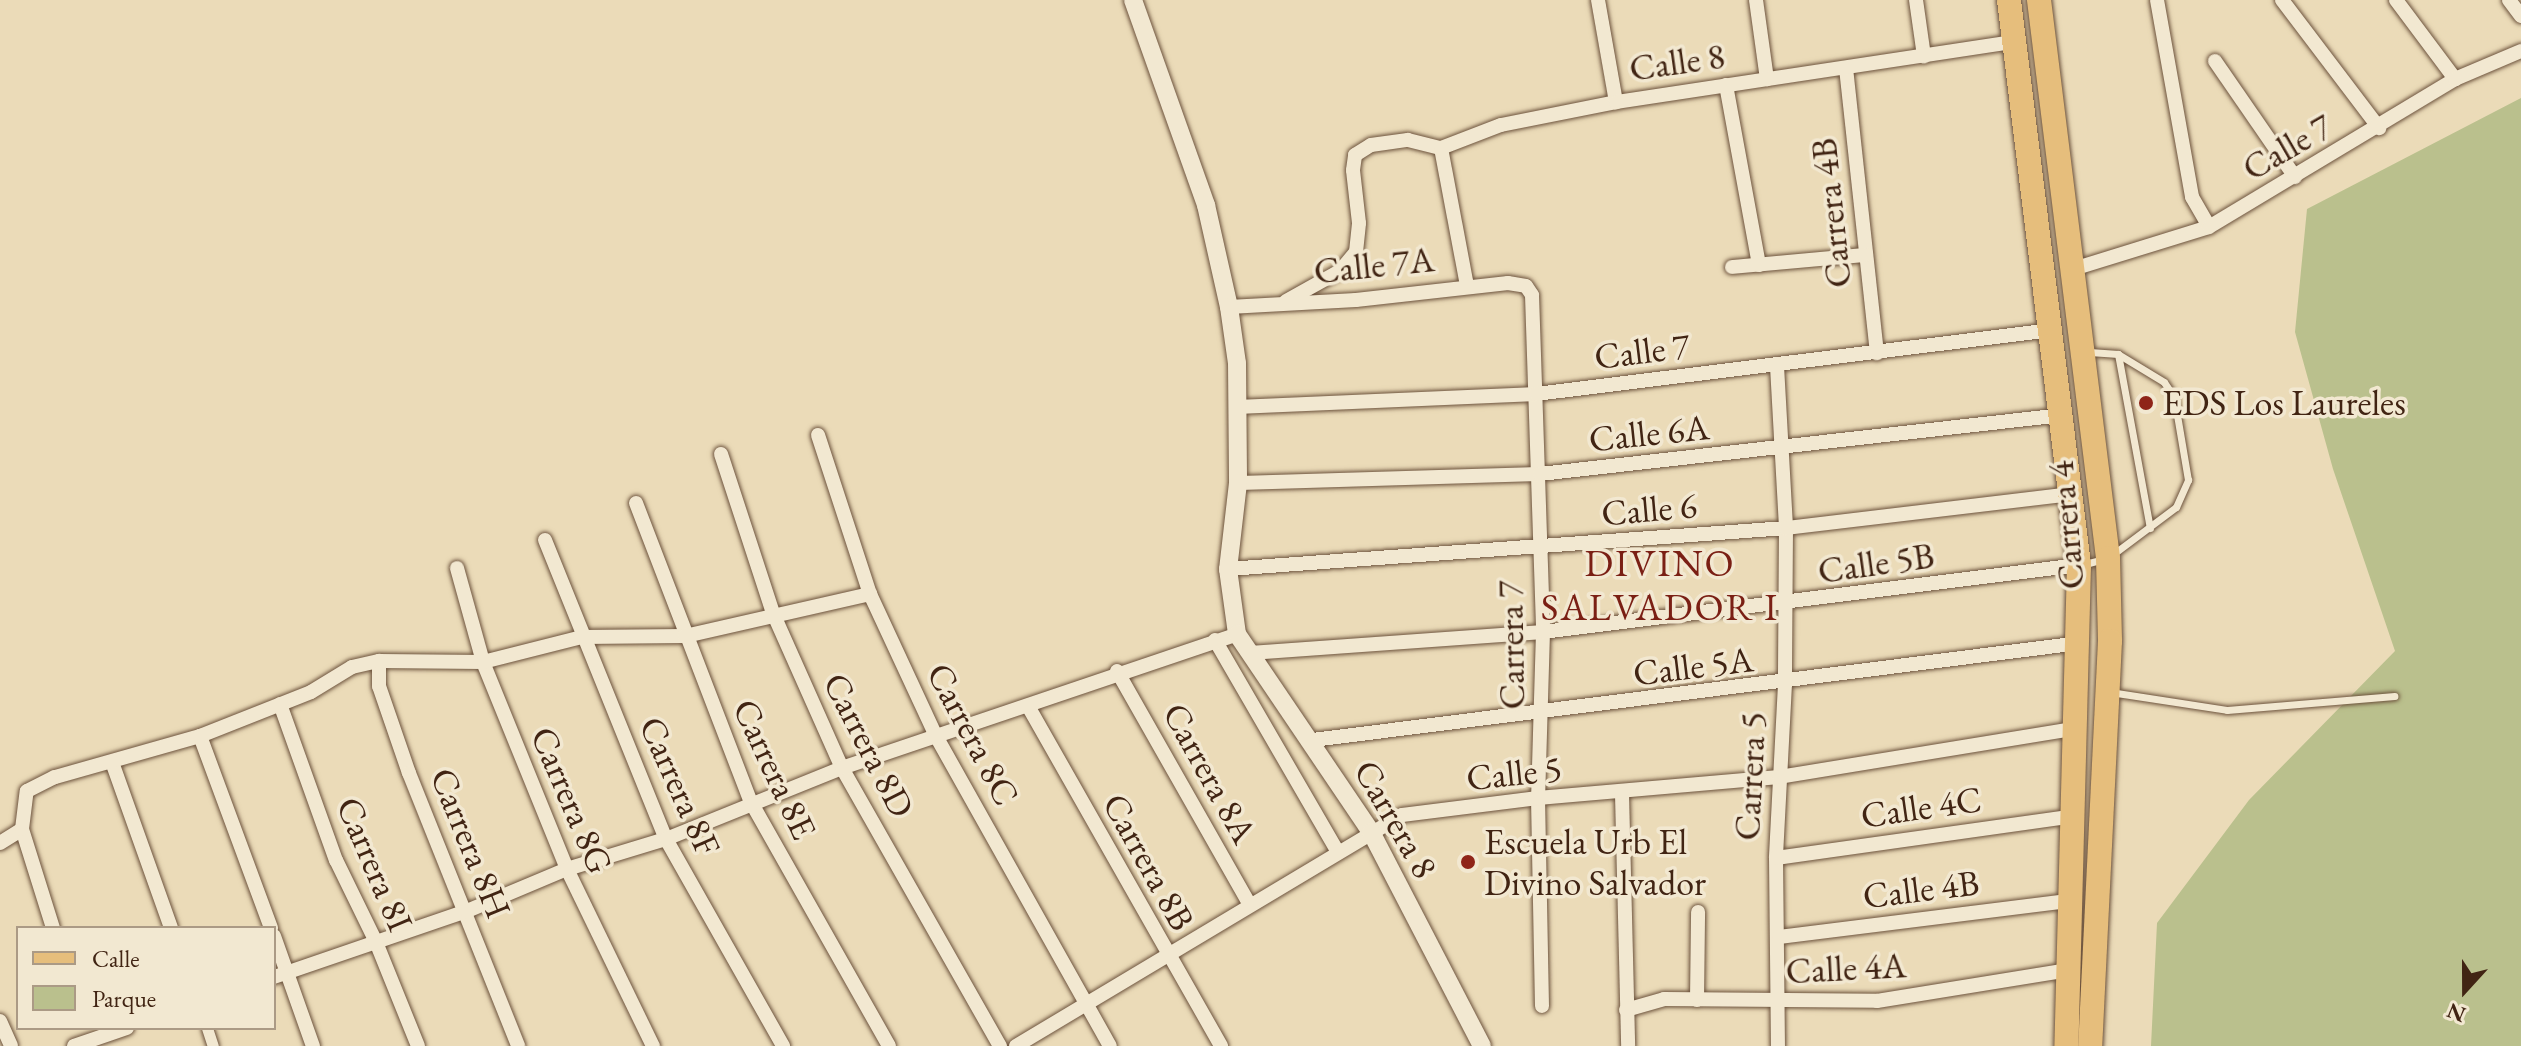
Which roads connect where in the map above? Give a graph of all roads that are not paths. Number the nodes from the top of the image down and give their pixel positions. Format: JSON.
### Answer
{"nodes":[{"id":1,"x":1133,"y":0,"type":"edge"},
{"id":2,"x":1598,"y":0,"type":"edge"},
{"id":3,"x":1756,"y":0,"type":"edge"},
{"id":4,"x":1916,"y":0,"type":"edge"},
{"id":5,"x":2009,"y":0,"type":"edge"},
{"id":6,"x":2039,"y":0,"type":"edge"},
{"id":7,"x":2157,"y":0,"type":"edge"},
{"id":8,"x":2282,"y":0,"type":"edge"},
{"id":9,"x":2396,"y":0,"type":"edge"},
{"id":10,"x":2509,"y":0,"type":"edge"},
{"id":11,"x":2521,"y":16,"type":"edge"},
{"id":12,"x":2015,"y":42,"type":"junction"},
{"id":13,"x":2521,"y":51,"type":"edge"},
{"id":14,"x":1924,"y":56,"type":"junction"},
{"id":15,"x":2215,"y":61,"type":"dead end"},
{"id":16,"x":1846,"y":68,"type":"junction"},
{"id":17,"x":1767,"y":79,"type":"junction"},
{"id":18,"x":2455,"y":79,"type":"junction"},
{"id":19,"x":1726,"y":85,"type":"junction"},
{"id":20,"x":1616,"y":102,"type":"junction"},
{"id":21,"x":2379,"y":128,"type":"junction"},
{"id":22,"x":1441,"y":148,"type":"junction"},
{"id":23,"x":2295,"y":177,"type":"junction"},
{"id":24,"x":2209,"y":227,"type":"junction"},
{"id":25,"x":1865,"y":255,"type":"junction"},
{"id":26,"x":1759,"y":265,"type":"junction"},
{"id":27,"x":1732,"y":267,"type":"dead end"},
{"id":28,"x":2073,"y":269,"type":"junction"},
{"id":29,"x":1467,"y":286,"type":"junction"},
{"id":30,"x":1526,"y":286,"type":"joint"},
{"id":31,"x":1281,"y":304,"type":"junction"},
{"id":32,"x":1229,"y":307,"type":"junction"},
{"id":33,"x":2052,"y":330,"type":"junction"},
{"id":34,"x":2084,"y":352,"type":"junction"},
{"id":35,"x":1877,"y":353,"type":"junction"},
{"id":36,"x":2118,"y":354,"type":"junction"},
{"id":37,"x":1777,"y":366,"type":"junction"},
{"id":38,"x":1536,"y":394,"type":"junction"},
{"id":39,"x":1238,"y":407,"type":"junction"},
{"id":40,"x":2063,"y":415,"type":"junction"},
{"id":41,"x":818,"y":435,"type":"dead end"},
{"id":42,"x":1782,"y":450,"type":"junction"},
{"id":43,"x":721,"y":454,"type":"dead end"},
{"id":44,"x":1540,"y":474,"type":"junction"},
{"id":45,"x":1238,"y":483,"type":"junction"},
{"id":46,"x":2073,"y":494,"type":"junction"},
{"id":47,"x":636,"y":503,"type":"dead end"},
{"id":48,"x":1786,"y":528,"type":"junction"},
{"id":49,"x":2150,"y":528,"type":"junction"},
{"id":50,"x":545,"y":540,"type":"dead end"},
{"id":51,"x":1539,"y":548,"type":"junction"},
{"id":52,"x":2108,"y":558,"type":"junction"},
{"id":53,"x":2079,"y":565,"type":"junction"},
{"id":54,"x":457,"y":568,"type":"dead end"},
{"id":55,"x":1228,"y":569,"type":"junction"},
{"id":56,"x":870,"y":594,"type":"junction"},
{"id":57,"x":1784,"y":605,"type":"junction"},
{"id":58,"x":773,"y":613,"type":"junction"},
{"id":59,"x":1543,"y":632,"type":"junction"},
{"id":60,"x":1237,"y":634,"type":"junction"},
{"id":61,"x":685,"y":636,"type":"junction"},
{"id":62,"x":582,"y":637,"type":"junction"},
{"id":63,"x":1215,"y":640,"type":"junction"},
{"id":64,"x":2080,"y":643,"type":"junction"},
{"id":65,"x":1250,"y":653,"type":"junction"},
{"id":66,"x":379,"y":661,"type":"junction"},
{"id":67,"x":483,"y":662,"type":"junction"},
{"id":68,"x":1117,"y":671,"type":"junction"},
{"id":69,"x":1785,"y":684,"type":"junction"},
{"id":70,"x":2108,"y":692,"type":"junction"},
{"id":71,"x":2394,"y":696,"type":"dead end"},
{"id":72,"x":280,"y":704,"type":"junction"},
{"id":73,"x":1028,"y":706,"type":"junction"},
{"id":74,"x":1542,"y":715,"type":"junction"},
{"id":75,"x":2077,"y":728,"type":"junction"},
{"id":76,"x":200,"y":736,"type":"junction"},
{"id":77,"x":936,"y":736,"type":"junction"},
{"id":78,"x":1313,"y":740,"type":"junction"},
{"id":79,"x":112,"y":762,"type":"junction"},
{"id":80,"x":842,"y":768,"type":"junction"},
{"id":81,"x":1779,"y":777,"type":"junction"},
{"id":82,"x":1622,"y":794,"type":"junction"},
{"id":83,"x":1538,"y":798,"type":"junction"},
{"id":84,"x":751,"y":802,"type":"junction"},
{"id":85,"x":2074,"y":816,"type":"junction"},
{"id":86,"x":22,"y":829,"type":"junction"},
{"id":87,"x":1371,"y":832,"type":"junction"},
{"id":88,"x":666,"y":839,"type":"junction"},
{"id":89,"x":0,"y":843,"type":"edge"},
{"id":90,"x":1338,"y":852,"type":"junction"},
{"id":91,"x":1776,"y":858,"type":"junction"},
{"id":92,"x":567,"y":869,"type":"junction"},
{"id":93,"x":2070,"y":901,"type":"junction"},
{"id":94,"x":1250,"y":905,"type":"junction"},
{"id":95,"x":467,"y":911,"type":"junction"},
{"id":96,"x":1698,"y":912,"type":"dead end"},
{"id":97,"x":52,"y":926,"type":"edge"},
{"id":98,"x":170,"y":926,"type":"edge"},
{"id":99,"x":270,"y":926,"type":"edge"},
{"id":100,"x":1779,"y":937,"type":"junction"},
{"id":101,"x":376,"y":942,"type":"junction"},
{"id":102,"x":276,"y":947,"type":"edge"},
{"id":103,"x":1166,"y":956,"type":"junction"},
{"id":104,"x":2069,"y":970,"type":"junction"},
{"id":105,"x":281,"y":974,"type":"edge"},
{"id":106,"x":1697,"y":1000,"type":"junction"},
{"id":107,"x":1779,"y":1002,"type":"junction"},
{"id":108,"x":1087,"y":1003,"type":"junction"},
{"id":109,"x":1542,"y":1006,"type":"dead end"},
{"id":110,"x":1626,"y":1010,"type":"junction"},
{"id":111,"x":0,"y":1021,"type":"edge"},
{"id":112,"x":82,"y":1038,"type":"edge"},
{"id":113,"x":113,"y":1040,"type":"edge"},
{"id":114,"x":647,"y":1045,"type":"edge"},
{"id":115,"x":11,"y":1046,"type":"edge"},
{"id":116,"x":313,"y":1046,"type":"edge"},
{"id":117,"x":418,"y":1046,"type":"edge"},
{"id":118,"x":518,"y":1046,"type":"edge"},
{"id":119,"x":783,"y":1046,"type":"edge"},
{"id":120,"x":889,"y":1046,"type":"edge"},
{"id":121,"x":1000,"y":1046,"type":"edge"},
{"id":122,"x":1016,"y":1046,"type":"edge"},
{"id":123,"x":1110,"y":1046,"type":"edge"},
{"id":124,"x":1221,"y":1046,"type":"edge"},
{"id":125,"x":1482,"y":1046,"type":"edge"},
{"id":126,"x":1628,"y":1046,"type":"edge"},
{"id":127,"x":1778,"y":1046,"type":"edge"},
{"id":128,"x":2066,"y":1046,"type":"edge"},
{"id":129,"x":2090,"y":1046,"type":"edge"}],
"edges":[{"from":1,"to":32,"type":"street"},
{"from":2,"to":20,"type":"street"},
{"from":3,"to":17,"type":"street"},
{"from":4,"to":14,"type":"street"},
{"from":5,"to":12,"type":"main road","name":"Carrera 4"},
{"from":6,"to":28,"type":"main road","name":"Carrera 4"},
{"from":7,"to":24,"type":"street"},
{"from":8,"to":21,"type":"street"},
{"from":9,"to":18,"type":"street"},
{"from":10,"to":11,"type":"street"},
{"from":12,"to":14,"type":"street","name":"Calle 8"},
{"from":12,"to":33,"type":"main road","name":"Carrera 4"},
{"from":13,"to":18,"type":"street","name":"Calle 7"},
{"from":14,"to":16,"type":"street","name":"Calle 8"},
{"from":15,"to":23,"type":"street"},
{"from":16,"to":17,"type":"street","name":"Calle 8"},
{"from":16,"to":25,"type":"street","name":"Carrera 4B"},
{"from":17,"to":19,"type":"street","name":"Calle 8"},
{"from":18,"to":21,"type":"street","name":"Calle 7"},
{"from":19,"to":20,"type":"street","name":"Calle 8"},
{"from":19,"to":26,"type":"street"},
{"from":20,"to":22,"type":"street","name":"Calle 8"},
{"from":21,"to":23,"type":"street","name":"Calle 7"},
{"from":22,"to":29,"type":"street"},
{"from":22,"to":31,"type":"street"},
{"from":23,"to":24,"type":"street","name":"Calle 7"},
{"from":24,"to":28,"type":"street","name":"Calle 7"},
{"from":25,"to":26,"type":"street"},
{"from":25,"to":35,"type":"street","name":"Carrera 4B"},
{"from":26,"to":27,"type":"street"},
{"from":28,"to":34,"type":"main road","name":"Carrera 4"},
{"from":29,"to":30,"type":"street","name":"Calle 7A"},
{"from":29,"to":31,"type":"street","name":"Calle 7A"},
{"from":30,"to":38,"type":"street","name":"Carrera 7"},
{"from":31,"to":32,"type":"street","name":"Calle 7A"},
{"from":32,"to":39,"type":"street"},
{"from":33,"to":35,"type":"street","name":"Calle 7"},
{"from":33,"to":40,"type":"main road","name":"Carrera 4"},
{"from":34,"to":36,"type":"lane"},
{"from":34,"to":52,"type":"main road","name":"Carrera 4"},
{"from":35,"to":37,"type":"street","name":"Calle 7"},
{"from":36,"to":49,"type":"lane"},
{"from":36,"to":49,"type":"lane"},
{"from":37,"to":38,"type":"street","name":"Calle 7"},
{"from":37,"to":42,"type":"street","name":"Carrera 5"},
{"from":38,"to":39,"type":"street","name":"Calle 7"},
{"from":38,"to":44,"type":"street","name":"Carrera 7"},
{"from":39,"to":45,"type":"street"},
{"from":40,"to":42,"type":"street","name":"Calle 6A"},
{"from":40,"to":46,"type":"main road","name":"Carrera 4"},
{"from":41,"to":56,"type":"street","name":"Carrera 8C"},
{"from":42,"to":44,"type":"street","name":"Calle 6A"},
{"from":42,"to":48,"type":"street","name":"Carrera 5"},
{"from":43,"to":58,"type":"street","name":"Carrera 8D"},
{"from":44,"to":45,"type":"street","name":"Calle 6A"},
{"from":44,"to":51,"type":"street","name":"Carrera 7"},
{"from":45,"to":55,"type":"street"},
{"from":46,"to":48,"type":"street","name":"Calle 6"},
{"from":46,"to":53,"type":"main road","name":"Carrera 4"},
{"from":47,"to":61,"type":"street","name":"Carrera 8E"},
{"from":48,"to":51,"type":"street","name":"Calle 6"},
{"from":48,"to":57,"type":"street","name":"Carrera 5"},
{"from":49,"to":52,"type":"lane"},
{"from":50,"to":62,"type":"street","name":"Carrera 8F"},
{"from":51,"to":55,"type":"street","name":"Calle 6"},
{"from":51,"to":59,"type":"street","name":"Carrera 7"},
{"from":52,"to":53,"type":"lane"},
{"from":52,"to":70,"type":"main road","name":"Carrera 4"},
{"from":53,"to":57,"type":"street","name":"Calle 5B"},
{"from":53,"to":64,"type":"main road","name":"Carrera 4"},
{"from":54,"to":67,"type":"street","name":"Carrera 8G"},
{"from":55,"to":60,"type":"street"},
{"from":56,"to":58,"type":"street"},
{"from":56,"to":77,"type":"street","name":"Carrera 8C"},
{"from":57,"to":59,"type":"street","name":"Calle 5B"},
{"from":57,"to":69,"type":"street","name":"Carrera 5"},
{"from":58,"to":61,"type":"street"},
{"from":58,"to":80,"type":"street","name":"Carrera 8D"},
{"from":59,"to":65,"type":"street","name":"Calle 5B"},
{"from":59,"to":74,"type":"street","name":"Carrera 7"},
{"from":60,"to":63,"type":"street"},
{"from":60,"to":65,"type":"street","name":"Carrera 8"},
{"from":61,"to":62,"type":"street"},
{"from":61,"to":84,"type":"street","name":"Carrera 8E"},
{"from":62,"to":67,"type":"street"},
{"from":62,"to":88,"type":"street","name":"Carrera 8F"},
{"from":63,"to":68,"type":"street"},
{"from":63,"to":90,"type":"street"},
{"from":64,"to":69,"type":"street","name":"Calle 5A"},
{"from":64,"to":75,"type":"main road","name":"Carrera 4"},
{"from":65,"to":78,"type":"street","name":"Carrera 8"},
{"from":66,"to":67,"type":"street"},
{"from":66,"to":72,"type":"street"},
{"from":66,"to":95,"type":"street","name":"Carrera 8H"},
{"from":67,"to":92,"type":"street","name":"Carrera 8G"},
{"from":68,"to":73,"type":"street"},
{"from":68,"to":94,"type":"street","name":"Carrera 8A"},
{"from":69,"to":74,"type":"street","name":"Calle 5A"},
{"from":69,"to":81,"type":"street","name":"Carrera 5"},
{"from":70,"to":71,"type":"lane"},
{"from":70,"to":129,"type":"main road","name":"Carrera 4"},
{"from":72,"to":76,"type":"street"},
{"from":72,"to":101,"type":"street","name":"Carrera 8I"},
{"from":73,"to":77,"type":"street"},
{"from":73,"to":103,"type":"street","name":"Carrera 8B"},
{"from":74,"to":78,"type":"street","name":"Calle 5A"},
{"from":74,"to":83,"type":"street","name":"Carrera 7"},
{"from":75,"to":81,"type":"street","name":"Calle 5"},
{"from":75,"to":85,"type":"main road","name":"Carrera 4"},
{"from":76,"to":79,"type":"street"},
{"from":76,"to":99,"type":"street"},
{"from":77,"to":80,"type":"street"},
{"from":77,"to":108,"type":"street","name":"Carrera 8C"},
{"from":78,"to":87,"type":"street","name":"Carrera 8"},
{"from":79,"to":86,"type":"street"},
{"from":79,"to":98,"type":"street"},
{"from":80,"to":84,"type":"street"},
{"from":80,"to":121,"type":"street","name":"Carrera 8D"},
{"from":81,"to":82,"type":"street","name":"Calle 5"},
{"from":81,"to":91,"type":"street","name":"Carrera 5"},
{"from":82,"to":83,"type":"street","name":"Calle 5"},
{"from":82,"to":110,"type":"street"},
{"from":83,"to":87,"type":"street","name":"Calle 5"},
{"from":83,"to":109,"type":"street","name":"Carrera 7"},
{"from":84,"to":88,"type":"street"},
{"from":84,"to":120,"type":"street","name":"Carrera 8E"},
{"from":85,"to":91,"type":"street","name":"Calle 4C"},
{"from":85,"to":93,"type":"main road","name":"Carrera 4"},
{"from":86,"to":89,"type":"street"},
{"from":86,"to":97,"type":"street"},
{"from":87,"to":90,"type":"street","name":"Calle 5"},
{"from":87,"to":125,"type":"street","name":"Carrera 8"},
{"from":88,"to":92,"type":"street"},
{"from":88,"to":119,"type":"street","name":"Carrera 8F"},
{"from":90,"to":94,"type":"street","name":"Calle 5"},
{"from":91,"to":100,"type":"street","name":"Carrera 5"},
{"from":92,"to":95,"type":"street"},
{"from":92,"to":114,"type":"street","name":"Carrera 8G"},
{"from":93,"to":100,"type":"street","name":"Calle 4B"},
{"from":93,"to":104,"type":"main road","name":"Carrera 4"},
{"from":94,"to":103,"type":"street","name":"Calle 5"},
{"from":95,"to":101,"type":"street"},
{"from":95,"to":118,"type":"street","name":"Carrera 8H"},
{"from":96,"to":106,"type":"street"},
{"from":100,"to":107,"type":"street","name":"Carrera 5"},
{"from":101,"to":105,"type":"street"},
{"from":101,"to":117,"type":"street","name":"Carrera 8I"},
{"from":102,"to":105,"type":"street"},
{"from":103,"to":108,"type":"street","name":"Calle 5"},
{"from":103,"to":124,"type":"street","name":"Carrera 8B"},
{"from":104,"to":107,"type":"street","name":"Calle 4A"},
{"from":104,"to":128,"type":"main road","name":"Carrera 4"},
{"from":105,"to":116,"type":"street"},
{"from":106,"to":107,"type":"street","name":"Calle 4A"},
{"from":106,"to":110,"type":"street","name":"Calle 4A"},
{"from":107,"to":127,"type":"street","name":"Carrera 5"},
{"from":108,"to":122,"type":"street","name":"Calle 5"},
{"from":108,"to":123,"type":"street","name":"Carrera 8C"},
{"from":110,"to":126,"type":"street"},
{"from":111,"to":115,"type":"street"},
{"from":112,"to":113,"type":"street"}]}
